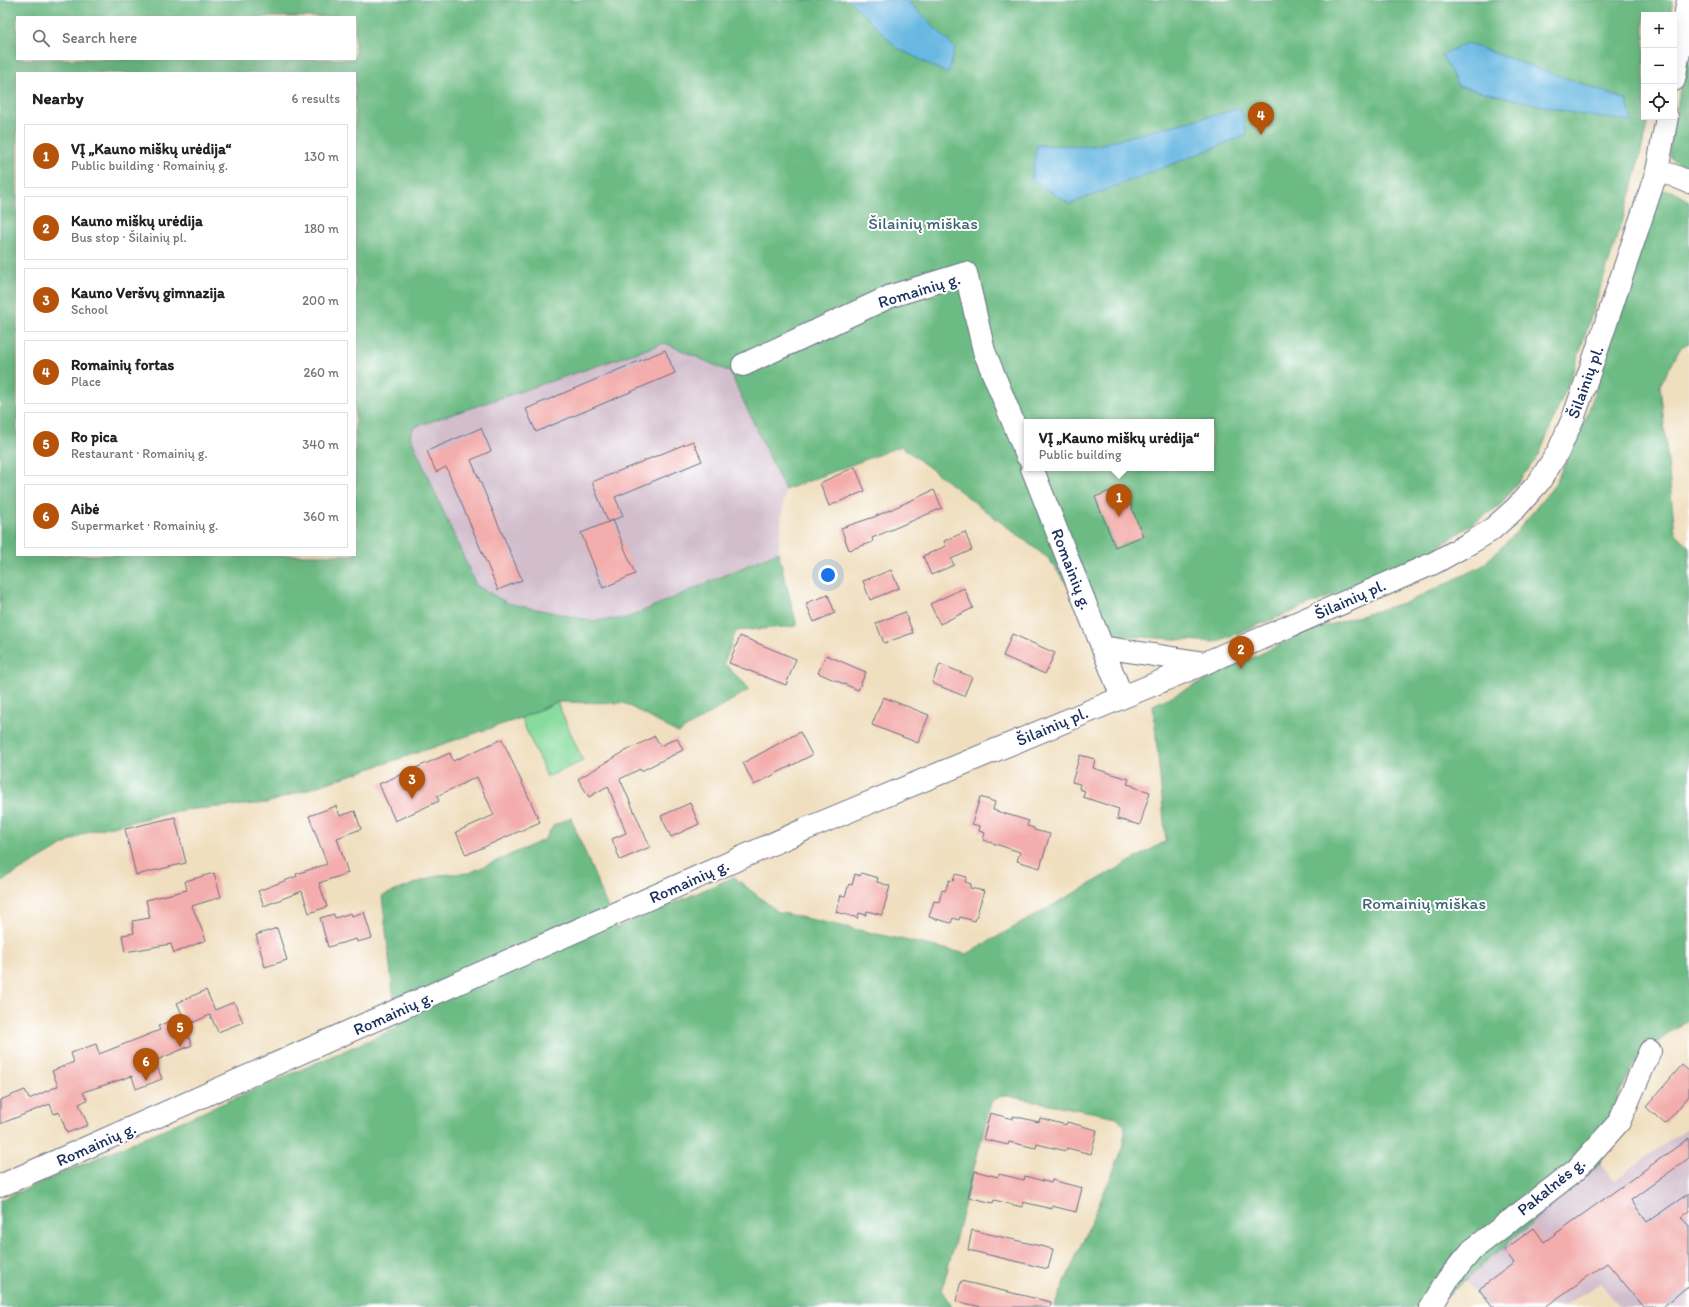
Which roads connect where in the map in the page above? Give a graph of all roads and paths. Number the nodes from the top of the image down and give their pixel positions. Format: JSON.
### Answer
{"nodes":[{"id":1,"x":1688,"y":0,"type":"edge"},
{"id":2,"x":1677,"y":63,"type":"edge"},
{"id":3,"x":1666,"y":120,"type":"edge"},
{"id":4,"x":1657,"y":171,"type":"junction"},
{"id":5,"x":1689,"y":182,"type":"edge"},
{"id":6,"x":743,"y":365,"type":"dead end"},
{"id":7,"x":1024,"y":449,"type":"edge"},
{"id":8,"x":1033,"y":471,"type":"edge"},
{"id":9,"x":1102,"y":647,"type":"junction"},
{"id":10,"x":1205,"y":663,"type":"junction"},
{"id":11,"x":1122,"y":697,"type":"junction"},
{"id":12,"x":785,"y":838,"type":"joint"},
{"id":13,"x":1650,"y":1051,"type":"dead end"},
{"id":14,"x":0,"y":1186,"type":"edge"},
{"id":15,"x":1431,"y":1307,"type":"edge"}],
"edges":[{"from":1,"to":2,"type":"main road"},
{"from":3,"to":4,"type":"main road","name":"Šilainių pl."},
{"from":4,"to":5,"type":"main road"},
{"from":4,"to":10,"type":"main road","name":"Šilainių pl."},
{"from":6,"to":7,"type":"main road","name":"Romainių g."},
{"from":8,"to":9,"type":"main road","name":"Romainių g."},
{"from":9,"to":10,"type":"main road"},
{"from":9,"to":11,"type":"main road","name":"Romainių g."},
{"from":10,"to":11,"type":"main road","name":"Šilainių pl."},
{"from":11,"to":12,"type":"main road","name":"Šilainių pl."},
{"from":12,"to":14,"type":"main road","name":"Romainių g."},
{"from":13,"to":15,"type":"main road","name":"Pakalnės g."}]}
